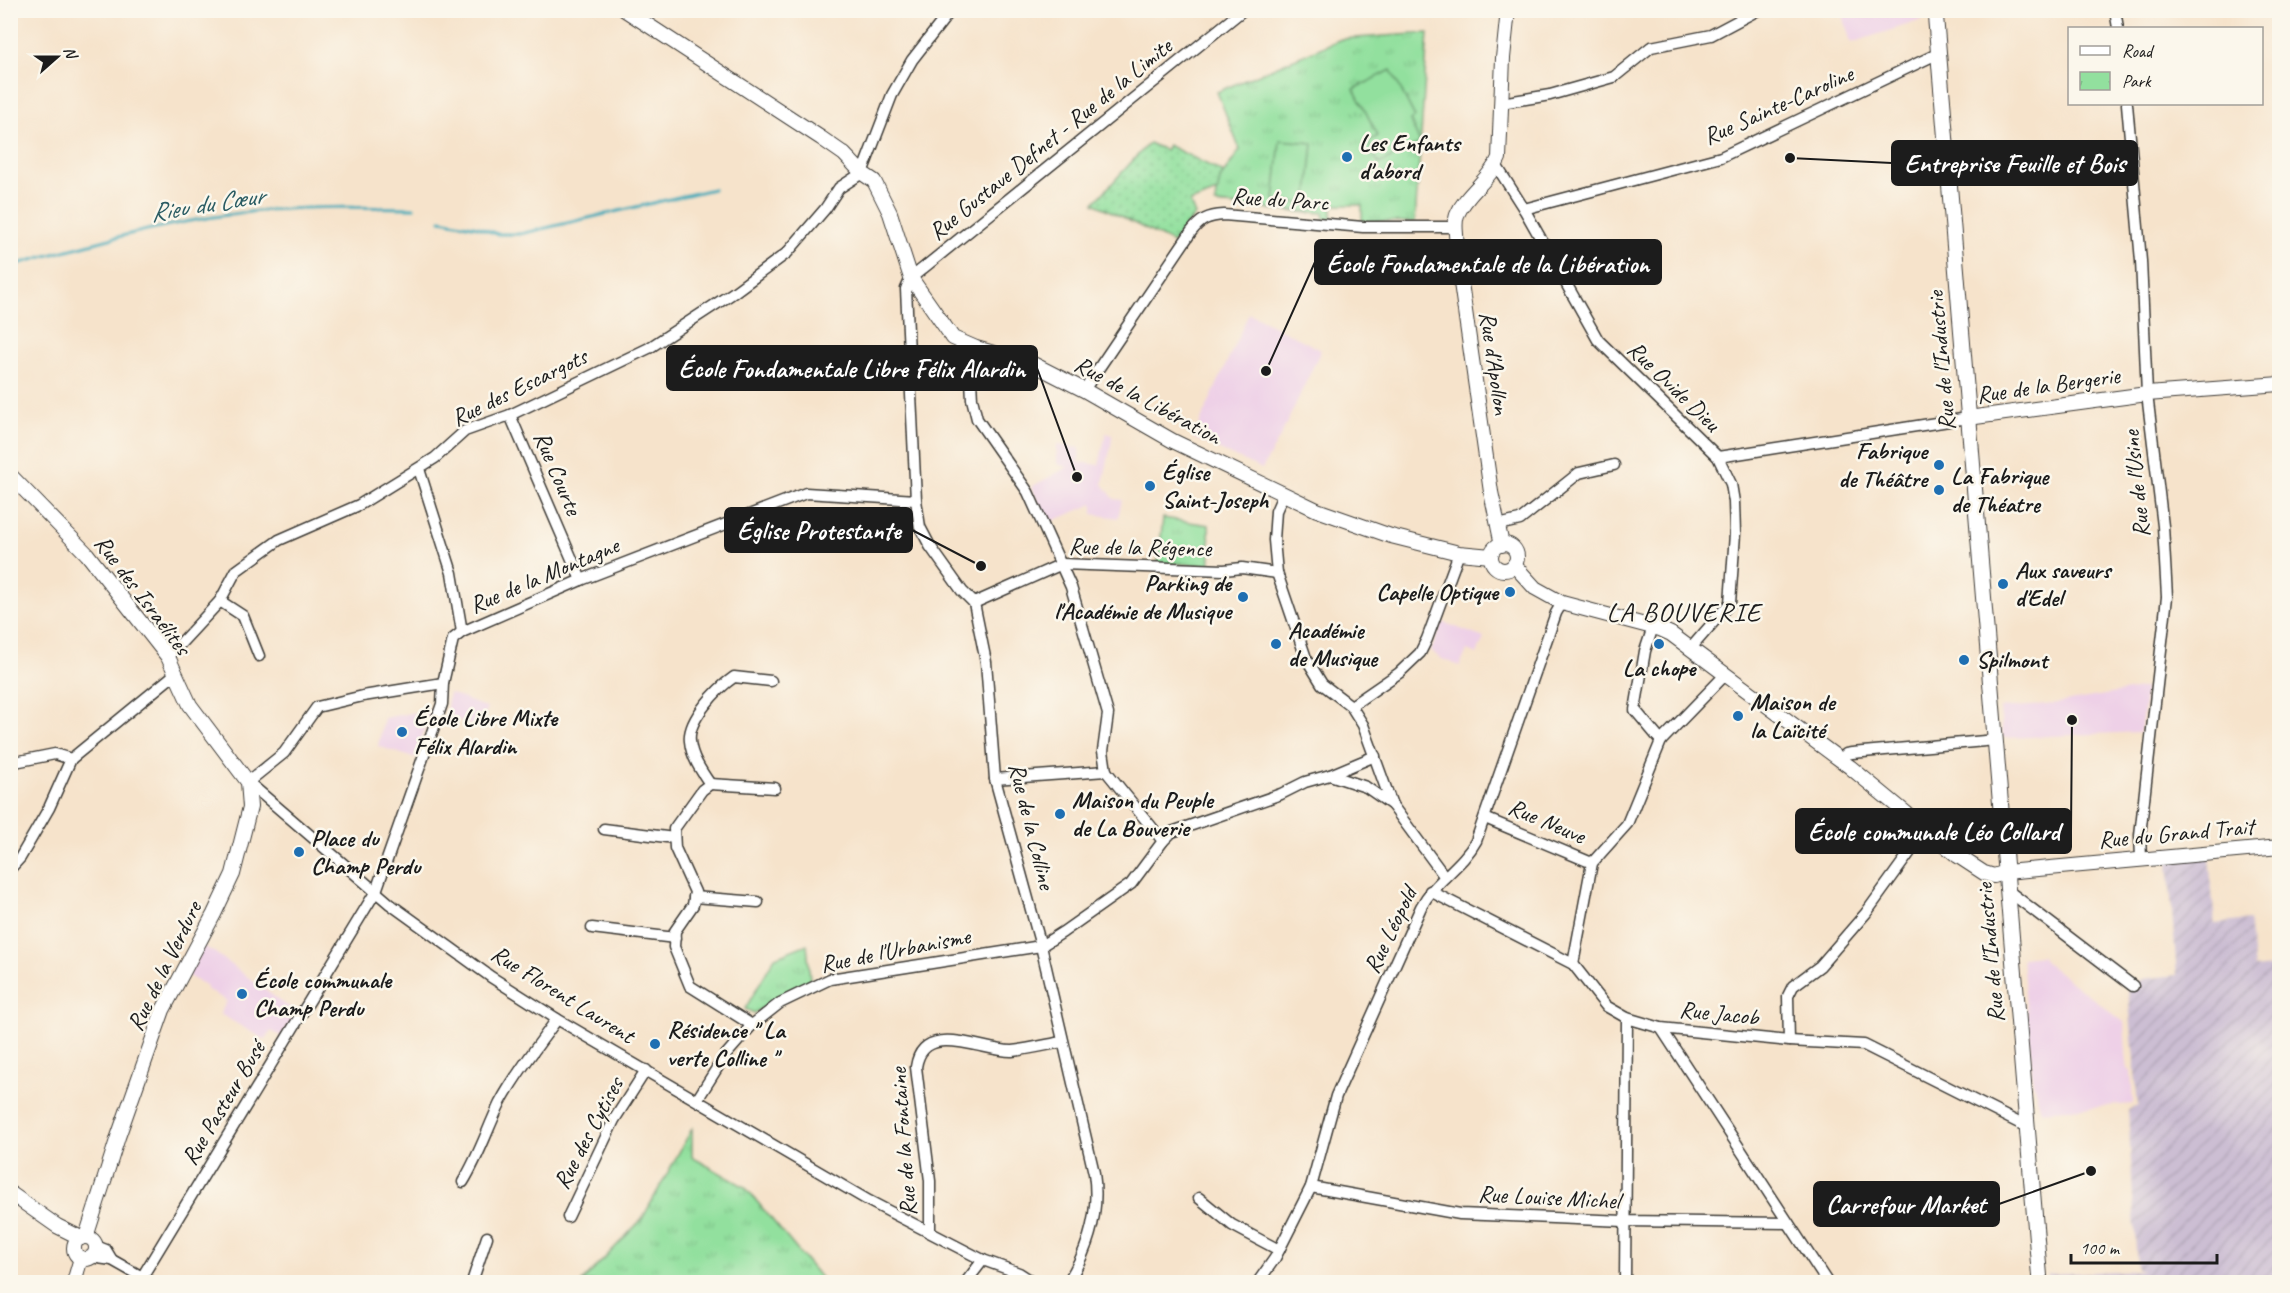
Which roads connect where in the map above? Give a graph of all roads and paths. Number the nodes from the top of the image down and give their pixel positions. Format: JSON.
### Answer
{"nodes":[{"id":1,"x":626,"y":10,"type":"edge"},
{"id":2,"x":951,"y":10,"type":"edge"},
{"id":3,"x":1243,"y":10,"type":"edge"},
{"id":4,"x":1508,"y":10,"type":"edge"},
{"id":5,"x":1758,"y":10,"type":"edge"},
{"id":6,"x":1935,"y":10,"type":"edge"},
{"id":7,"x":2115,"y":10,"type":"edge"},
{"id":8,"x":2118,"y":27,"type":"edge"},
{"id":9,"x":1939,"y":53,"type":"junction"},
{"id":10,"x":1502,"y":103,"type":"junction"},
{"id":11,"x":2127,"y":105,"type":"edge"},
{"id":12,"x":1496,"y":165,"type":"junction"},
{"id":13,"x":862,"y":173,"type":"junction"},
{"id":14,"x":1524,"y":209,"type":"junction"},
{"id":15,"x":1455,"y":227,"type":"junction"},
{"id":16,"x":911,"y":278,"type":"junction"},
{"id":17,"x":975,"y":348,"type":"junction"},
{"id":18,"x":2280,"y":384,"type":"edge"},
{"id":19,"x":1083,"y":390,"type":"junction"},
{"id":20,"x":2147,"y":394,"type":"junction"},
{"id":21,"x":510,"y":415,"type":"junction"},
{"id":22,"x":1968,"y":418,"type":"junction"},
{"id":23,"x":1718,"y":458,"type":"junction"},
{"id":24,"x":1614,"y":465,"type":"dead end"},
{"id":25,"x":419,"y":469,"type":"junction"},
{"id":26,"x":10,"y":474,"type":"edge"},
{"id":27,"x":1282,"y":495,"type":"junction"},
{"id":28,"x":916,"y":500,"type":"junction"},
{"id":29,"x":1498,"y":525,"type":"junction"},
{"id":30,"x":1502,"y":545,"type":"junction"},
{"id":31,"x":1460,"y":553,"type":"junction"},
{"id":32,"x":1491,"y":556,"type":"junction"},
{"id":33,"x":1062,"y":564,"type":"junction"},
{"id":34,"x":1514,"y":565,"type":"junction"},
{"id":35,"x":1277,"y":573,"type":"junction"},
{"id":36,"x":581,"y":580,"type":"junction"},
{"id":37,"x":220,"y":601,"type":"junction"},
{"id":38,"x":974,"y":603,"type":"junction"},
{"id":39,"x":1562,"y":603,"type":"junction"},
{"id":40,"x":1653,"y":627,"type":"junction"},
{"id":41,"x":462,"y":632,"type":"junction"},
{"id":42,"x":1691,"y":648,"type":"junction"},
{"id":43,"x":259,"y":656,"type":"dead end"},
{"id":44,"x":168,"y":657,"type":"junction"},
{"id":45,"x":175,"y":674,"type":"junction"},
{"id":46,"x":1725,"y":674,"type":"junction"},
{"id":47,"x":771,"y":681,"type":"dead end"},
{"id":48,"x":443,"y":683,"type":"junction"},
{"id":49,"x":1351,"y":706,"type":"junction"},
{"id":50,"x":1996,"y":740,"type":"junction"},
{"id":51,"x":1661,"y":741,"type":"junction"},
{"id":52,"x":1376,"y":756,"type":"junction"},
{"id":53,"x":71,"y":759,"type":"junction"},
{"id":54,"x":1840,"y":760,"type":"junction"},
{"id":55,"x":10,"y":763,"type":"edge"},
{"id":56,"x":1106,"y":771,"type":"junction"},
{"id":57,"x":1330,"y":775,"type":"junction"},
{"id":58,"x":995,"y":779,"type":"junction"},
{"id":59,"x":248,"y":782,"type":"junction"},
{"id":60,"x":710,"y":784,"type":"junction"},
{"id":61,"x":775,"y":788,"type":"dead end"},
{"id":62,"x":1392,"y":805,"type":"junction"},
{"id":63,"x":1485,"y":818,"type":"junction"},
{"id":64,"x":604,"y":829,"type":"dead end"},
{"id":65,"x":1926,"y":830,"type":"junction"},
{"id":66,"x":674,"y":838,"type":"junction"},
{"id":67,"x":1163,"y":841,"type":"junction"},
{"id":68,"x":2280,"y":847,"type":"edge"},
{"id":69,"x":2141,"y":858,"type":"junction"},
{"id":70,"x":1592,"y":863,"type":"junction"},
{"id":71,"x":10,"y":869,"type":"edge"},
{"id":72,"x":2006,"y":872,"type":"junction"},
{"id":73,"x":1445,"y":876,"type":"junction"},
{"id":74,"x":2007,"y":890,"type":"junction"},
{"id":75,"x":376,"y":891,"type":"junction"},
{"id":76,"x":1430,"y":891,"type":"junction"},
{"id":77,"x":694,"y":897,"type":"junction"},
{"id":78,"x":758,"y":902,"type":"dead end"},
{"id":79,"x":592,"y":928,"type":"dead end"},
{"id":80,"x":675,"y":938,"type":"junction"},
{"id":81,"x":1041,"y":946,"type":"junction"},
{"id":82,"x":1573,"y":964,"type":"junction"},
{"id":83,"x":2133,"y":986,"type":"dead end"},
{"id":84,"x":1627,"y":1018,"type":"junction"},
{"id":85,"x":557,"y":1019,"type":"junction"},
{"id":86,"x":752,"y":1025,"type":"junction"},
{"id":87,"x":1661,"y":1028,"type":"junction"},
{"id":88,"x":1789,"y":1041,"type":"junction"},
{"id":89,"x":1062,"y":1042,"type":"junction"},
{"id":90,"x":646,"y":1070,"type":"junction"},
{"id":91,"x":697,"y":1100,"type":"junction"},
{"id":92,"x":2027,"y":1127,"type":"junction"},
{"id":93,"x":463,"y":1182,"type":"dead end"},
{"id":94,"x":1311,"y":1187,"type":"junction"},
{"id":95,"x":10,"y":1194,"type":"edge"},
{"id":96,"x":1198,"y":1198,"type":"dead end"},
{"id":97,"x":891,"y":1212,"type":"joint"},
{"id":98,"x":568,"y":1217,"type":"dead end"},
{"id":99,"x":1624,"y":1221,"type":"junction"},
{"id":100,"x":1788,"y":1223,"type":"junction"},
{"id":101,"x":930,"y":1232,"type":"junction"},
{"id":102,"x":487,"y":1237,"type":"dead end"},
{"id":103,"x":85,"y":1247,"type":"junction"},
{"id":104,"x":1279,"y":1250,"type":"junction"},
{"id":105,"x":983,"y":1260,"type":"junction"},
{"id":106,"x":146,"y":1280,"type":"edge"},
{"id":107,"x":74,"y":1282,"type":"edge"},
{"id":108,"x":472,"y":1282,"type":"edge"},
{"id":109,"x":966,"y":1282,"type":"edge"},
{"id":110,"x":1034,"y":1282,"type":"edge"},
{"id":111,"x":1068,"y":1282,"type":"edge"},
{"id":112,"x":1258,"y":1282,"type":"edge"},
{"id":113,"x":1625,"y":1282,"type":"edge"},
{"id":114,"x":1827,"y":1282,"type":"edge"},
{"id":115,"x":2040,"y":1282,"type":"edge"}],
"edges":[{"from":1,"to":13,"type":"street","name":"Rue de la Libération"},
{"from":2,"to":13,"type":"street"},
{"from":3,"to":16,"type":"street","name":"Rue Gustave Defnet - Rue de la Limite"},
{"from":4,"to":10,"type":"street"},
{"from":5,"to":10,"type":"street"},
{"from":6,"to":9,"type":"main road","name":"Rue de l'Industrie"},
{"from":7,"to":8,"type":"street"},
{"from":9,"to":14,"type":"street","name":"Rue Sainte-Caroline"},
{"from":9,"to":22,"type":"main road","name":"Rue de l'Industrie"},
{"from":10,"to":12,"type":"street"},
{"from":11,"to":20,"type":"street","name":"Rue de l'Usine"},
{"from":12,"to":14,"type":"street","name":"Rue Ovide Dieu"},
{"from":12,"to":15,"type":"street","name":"Rue d'Apollon"},
{"from":13,"to":16,"type":"street","name":"Rue de la Libération"},
{"from":13,"to":21,"type":"street","name":"Rue des Escargots"},
{"from":14,"to":23,"type":"street","name":"Rue Ovide Dieu"},
{"from":15,"to":19,"type":"street","name":"Rue du Parc"},
{"from":15,"to":29,"type":"street","name":"Rue d'Apollon"},
{"from":16,"to":17,"type":"street","name":"Rue de la Libération"},
{"from":16,"to":28,"type":"street","name":"Rue de la Colline"},
{"from":17,"to":19,"type":"street","name":"Rue de la Libération"},
{"from":17,"to":33,"type":"street"},
{"from":18,"to":20,"type":"street","name":"Rue de la Bergerie"},
{"from":19,"to":27,"type":"street","name":"Rue de la Libération"},
{"from":20,"to":22,"type":"street","name":"Rue de la Bergerie"},
{"from":20,"to":69,"type":"street","name":"Rue de l'Usine"},
{"from":21,"to":25,"type":"street","name":"Rue des Escargots"},
{"from":21,"to":36,"type":"street","name":"Rue Courte"},
{"from":22,"to":23,"type":"street","name":"Rue de la Bergerie"},
{"from":22,"to":50,"type":"main road","name":"Rue de l'Industrie"},
{"from":23,"to":42,"type":"street","name":"Rue Ovide Dieu"},
{"from":24,"to":29,"type":"street"},
{"from":25,"to":37,"type":"street","name":"Rue des Escargots"},
{"from":25,"to":41,"type":"street"},
{"from":26,"to":44,"type":"street","name":"Rue des Israélites"},
{"from":27,"to":31,"type":"street","name":"Rue de la Libération"},
{"from":27,"to":35,"type":"street"},
{"from":28,"to":36,"type":"street","name":"Rue de la Montagne"},
{"from":28,"to":38,"type":"street","name":"Rue de la Colline"},
{"from":29,"to":30,"type":"street","name":"Rue d'Apollon"},
{"from":30,"to":32,"type":"street"},
{"from":30,"to":34,"type":"street"},
{"from":31,"to":32,"type":"street","name":"Rue de la Libération"},
{"from":31,"to":49,"type":"street"},
{"from":32,"to":34,"type":"street"},
{"from":33,"to":35,"type":"street","name":"Rue de la Régence"},
{"from":33,"to":38,"type":"street","name":"Rue de la Régence"},
{"from":33,"to":56,"type":"street"},
{"from":34,"to":39,"type":"street"},
{"from":35,"to":49,"type":"street"},
{"from":36,"to":41,"type":"street","name":"Rue de la Montagne"},
{"from":37,"to":43,"type":"street"},
{"from":37,"to":44,"type":"street","name":"Rue des Escargots"},
{"from":38,"to":58,"type":"street","name":"Rue de la Colline"},
{"from":39,"to":40,"type":"street"},
{"from":39,"to":63,"type":"street","name":"Rue Léopold"},
{"from":40,"to":42,"type":"street"},
{"from":40,"to":51,"type":"street"},
{"from":41,"to":48,"type":"street","name":"Rue de la Montagne"},
{"from":42,"to":46,"type":"street"},
{"from":44,"to":45,"type":"street","name":"Rue des Israélites"},
{"from":45,"to":53,"type":"street"},
{"from":45,"to":59,"type":"street","name":"Rue des Israélites"},
{"from":46,"to":51,"type":"street"},
{"from":46,"to":54,"type":"street"},
{"from":47,"to":60,"type":"street"},
{"from":48,"to":59,"type":"street"},
{"from":48,"to":75,"type":"street","name":"Rue Pasteur Busé"},
{"from":49,"to":52,"type":"street"},
{"from":50,"to":54,"type":"street"},
{"from":50,"to":72,"type":"main road","name":"Rue de l'Industrie"},
{"from":51,"to":70,"type":"street"},
{"from":52,"to":57,"type":"street"},
{"from":52,"to":62,"type":"street"},
{"from":53,"to":55,"type":"street"},
{"from":53,"to":71,"type":"street"},
{"from":54,"to":65,"type":"street"},
{"from":56,"to":58,"type":"street"},
{"from":56,"to":67,"type":"street"},
{"from":57,"to":62,"type":"street"},
{"from":57,"to":67,"type":"street"},
{"from":58,"to":81,"type":"street","name":"Rue de la Colline"},
{"from":59,"to":75,"type":"street"},
{"from":59,"to":103,"type":"street","name":"Rue de la Verdure"},
{"from":60,"to":61,"type":"street"},
{"from":60,"to":66,"type":"street"},
{"from":62,"to":73,"type":"street"},
{"from":63,"to":70,"type":"street","name":"Rue Neuve"},
{"from":63,"to":73,"type":"street","name":"Rue Léopold"},
{"from":64,"to":66,"type":"street"},
{"from":65,"to":72,"type":"street"},
{"from":65,"to":88,"type":"street"},
{"from":66,"to":77,"type":"street"},
{"from":67,"to":81,"type":"street"},
{"from":68,"to":69,"type":"street","name":"Rue du Grand Trait"},
{"from":69,"to":72,"type":"street","name":"Rue du Grand Trait"},
{"from":70,"to":82,"type":"street"},
{"from":72,"to":74,"type":"main road","name":"Rue de l'Industrie"},
{"from":73,"to":76,"type":"street","name":"Rue Léopold"},
{"from":74,"to":83,"type":"street"},
{"from":74,"to":92,"type":"main road","name":"Rue de l'Industrie"},
{"from":75,"to":85,"type":"street","name":"Rue Florent Laurent"},
{"from":75,"to":106,"type":"street","name":"Rue Pasteur Busé"},
{"from":76,"to":82,"type":"street","name":"Rue Jacob"},
{"from":76,"to":94,"type":"street","name":"Rue Léopold"},
{"from":77,"to":78,"type":"street"},
{"from":77,"to":80,"type":"street"},
{"from":79,"to":80,"type":"street"},
{"from":80,"to":86,"type":"street"},
{"from":81,"to":86,"type":"street","name":"Rue de l'Urbanisme"},
{"from":81,"to":89,"type":"street","name":"Rue de la Colline"},
{"from":82,"to":84,"type":"street","name":"Rue Jacob"},
{"from":84,"to":87,"type":"street","name":"Rue Jacob"},
{"from":84,"to":99,"type":"street"},
{"from":85,"to":90,"type":"street","name":"Rue Florent Laurent"},
{"from":85,"to":93,"type":"street"},
{"from":86,"to":91,"type":"street","name":"Rue de l'Urbanisme"},
{"from":87,"to":88,"type":"street","name":"Rue Jacob"},
{"from":87,"to":100,"type":"street"},
{"from":88,"to":92,"type":"street","name":"Rue Jacob"},
{"from":89,"to":101,"type":"street","name":"Rue de la Fontaine"},
{"from":89,"to":111,"type":"street","name":"Rue de la Colline"},
{"from":90,"to":91,"type":"street","name":"Rue Florent Laurent"},
{"from":90,"to":98,"type":"street","name":"Rue des Cytises"},
{"from":91,"to":97,"type":"street","name":"Rue Florent Laurent"},
{"from":92,"to":115,"type":"main road","name":"Rue de l'Industrie"},
{"from":94,"to":99,"type":"street","name":"Rue Louise Michel"},
{"from":94,"to":104,"type":"street","name":"Rue Léopold"},
{"from":95,"to":103,"type":"street"},
{"from":96,"to":104,"type":"street"},
{"from":97,"to":101,"type":"street","name":"Rue de la Fontaine"},
{"from":99,"to":100,"type":"street","name":"Rue Louise Michel"},
{"from":99,"to":113,"type":"street"},
{"from":100,"to":114,"type":"street"},
{"from":101,"to":105,"type":"street","name":"Rue de la Fontaine"},
{"from":102,"to":108,"type":"street"},
{"from":103,"to":106,"type":"street"},
{"from":103,"to":107,"type":"street","name":"Rue de la Verdure"},
{"from":104,"to":112,"type":"street","name":"Rue Léopold"},
{"from":105,"to":109,"type":"street"},
{"from":105,"to":110,"type":"street","name":"Rue de la Fontaine"}]}
